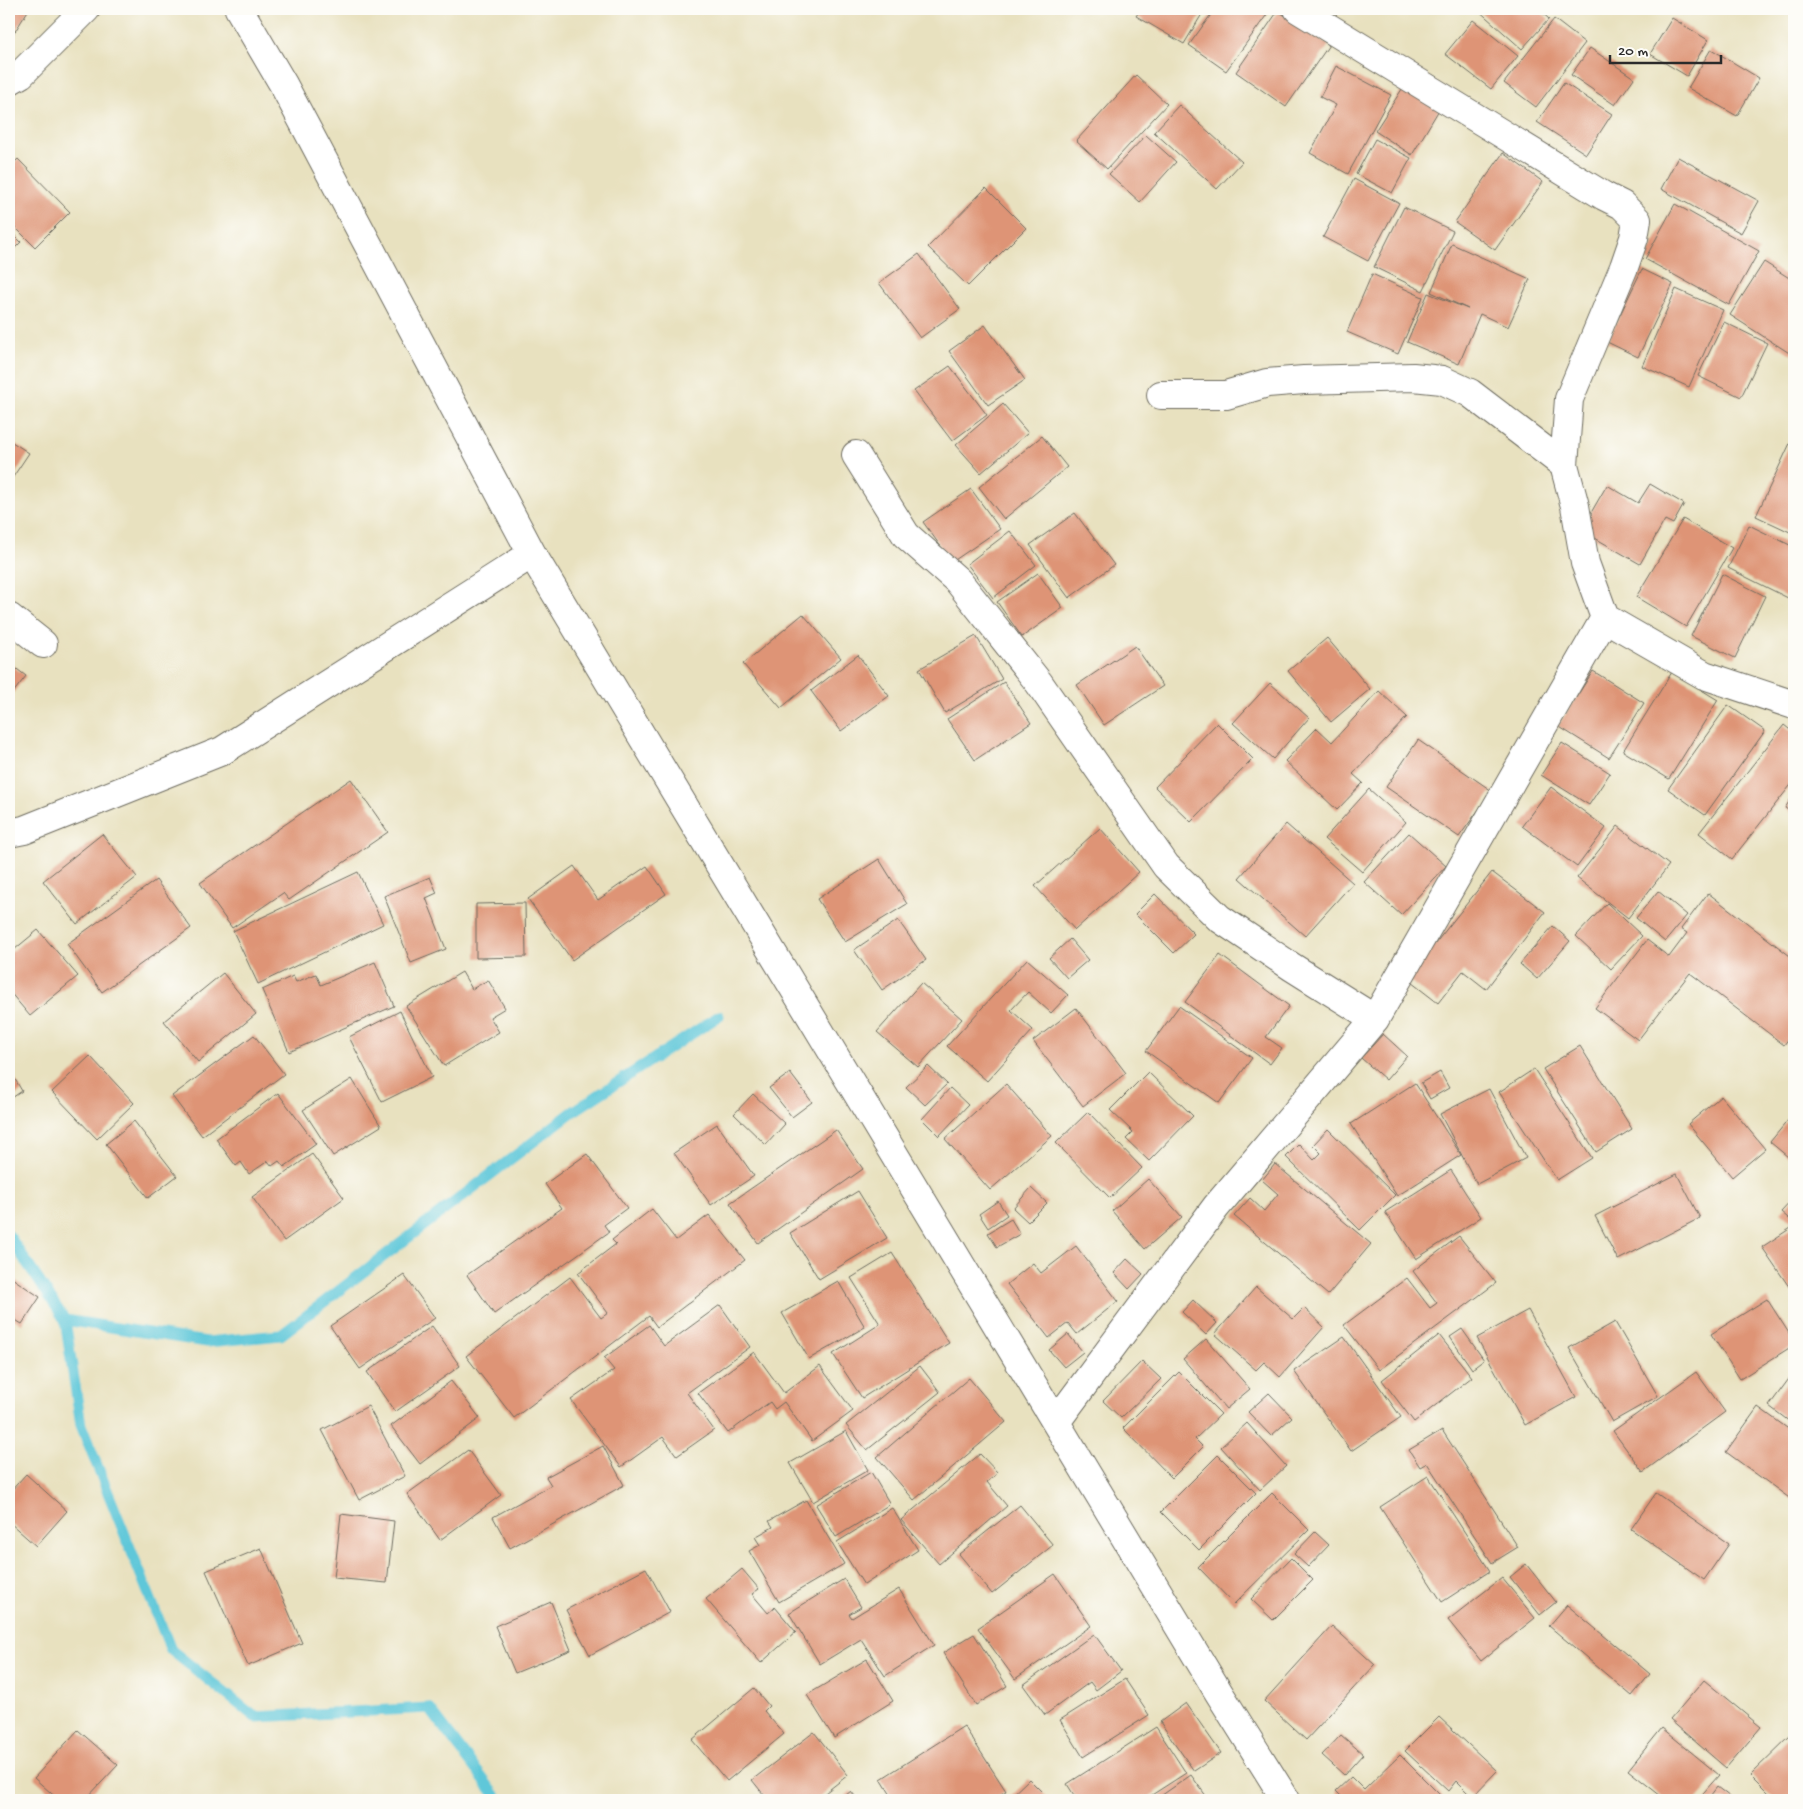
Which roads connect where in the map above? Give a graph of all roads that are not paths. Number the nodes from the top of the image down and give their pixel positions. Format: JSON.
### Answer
{"nodes":[{"id":1,"x":86,"y":9,"type":"edge"},
{"id":2,"x":239,"y":9,"type":"edge"},
{"id":3,"x":1298,"y":9,"type":"edge"},
{"id":4,"x":9,"y":82,"type":"edge"},
{"id":5,"x":1161,"y":395,"type":"dead end"},
{"id":6,"x":856,"y":455,"type":"dead end"},
{"id":7,"x":1564,"y":465,"type":"junction"},
{"id":8,"x":532,"y":554,"type":"junction"},
{"id":9,"x":9,"y":616,"type":"edge"},
{"id":10,"x":1605,"y":618,"type":"junction"},
{"id":11,"x":43,"y":644,"type":"dead end"},
{"id":12,"x":1794,"y":705,"type":"edge"},
{"id":13,"x":9,"y":833,"type":"edge"},
{"id":14,"x":1375,"y":1019,"type":"junction"},
{"id":15,"x":1056,"y":1422,"type":"junction"},
{"id":16,"x":1286,"y":1800,"type":"edge"}],
"edges":[{"from":1,"to":4,"type":"street"},
{"from":2,"to":8,"type":"street"},
{"from":3,"to":7,"type":"street"},
{"from":5,"to":7,"type":"street"},
{"from":6,"to":14,"type":"street"},
{"from":7,"to":10,"type":"street"},
{"from":8,"to":13,"type":"street"},
{"from":8,"to":15,"type":"street"},
{"from":9,"to":11,"type":"street"},
{"from":10,"to":12,"type":"street"},
{"from":10,"to":14,"type":"street"},
{"from":14,"to":15,"type":"street"},
{"from":15,"to":16,"type":"street"}]}
